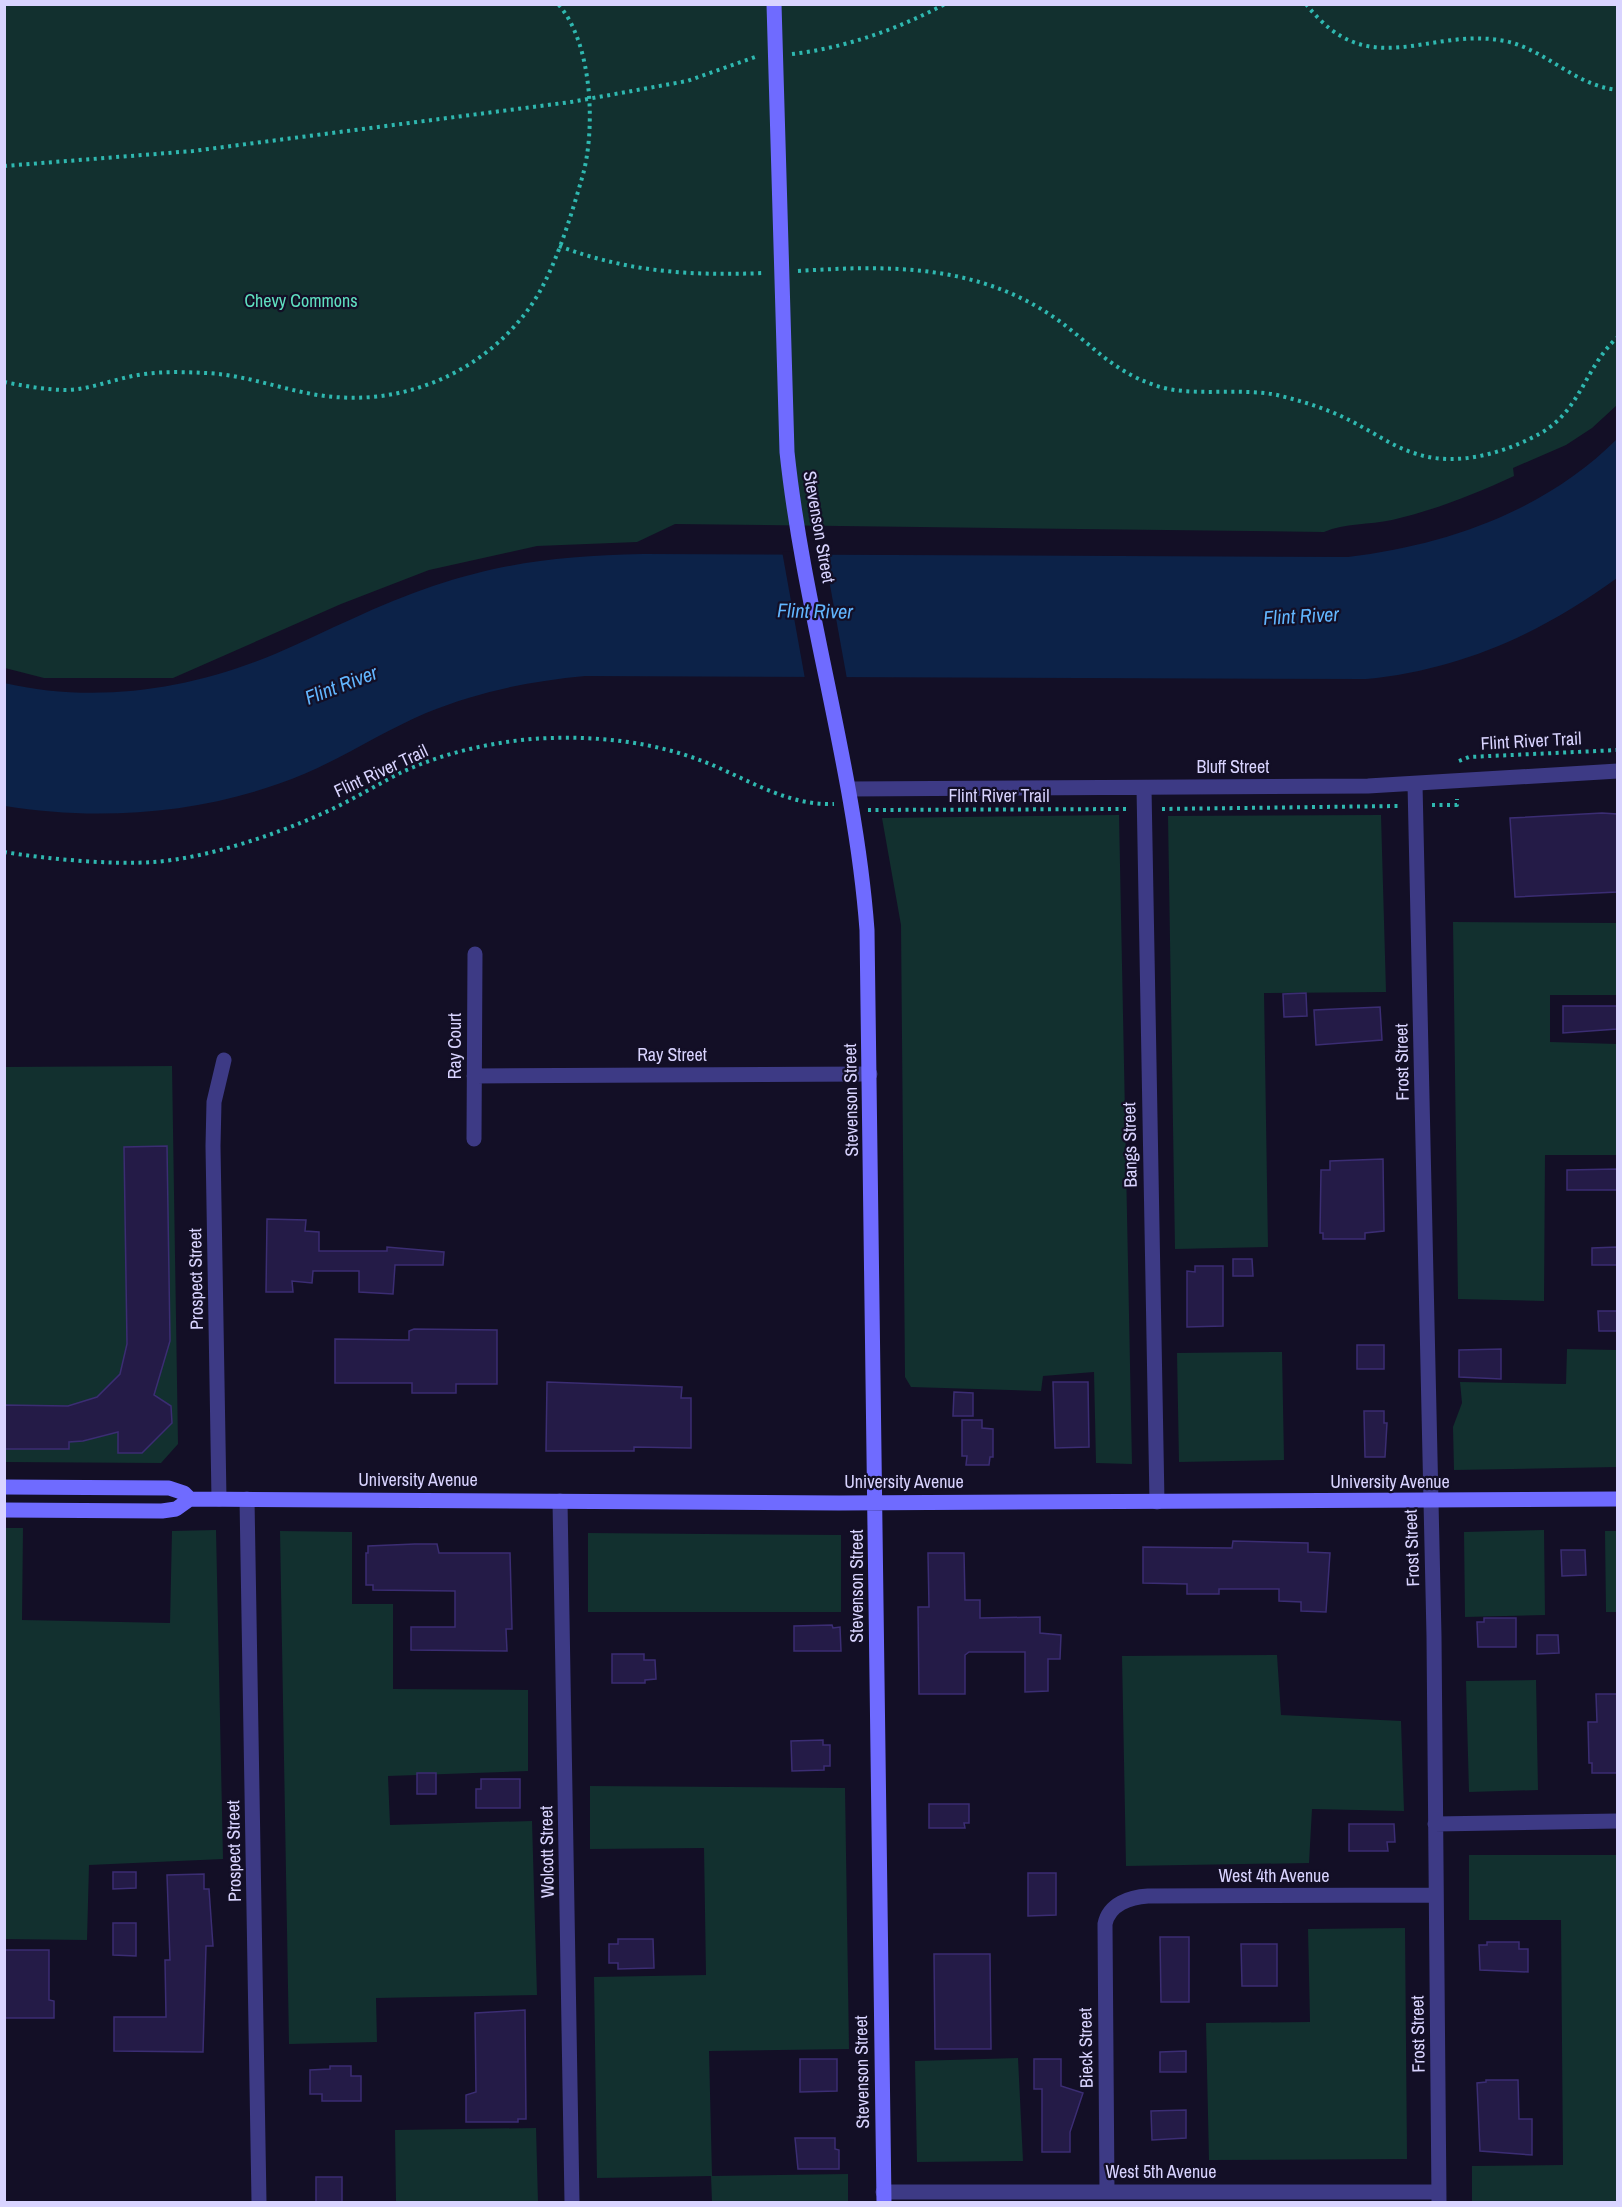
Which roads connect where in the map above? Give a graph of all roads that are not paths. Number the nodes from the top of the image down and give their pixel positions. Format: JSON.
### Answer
{"nodes":[{"id":1,"x":774,"y":4,"type":"edge"},
{"id":2,"x":1617,"y":771,"type":"edge"},
{"id":3,"x":1415,"y":784,"type":"junction"},
{"id":4,"x":1144,"y":788,"type":"junction"},
{"id":5,"x":849,"y":789,"type":"junction"},
{"id":6,"x":475,"y":954,"type":"dead end"},
{"id":7,"x":224,"y":1060,"type":"dead end"},
{"id":8,"x":870,"y":1074,"type":"junction"},
{"id":9,"x":474,"y":1076,"type":"junction"},
{"id":10,"x":474,"y":1139,"type":"dead end"},
{"id":11,"x":4,"y":1487,"type":"edge"},
{"id":12,"x":190,"y":1499,"type":"junction"},
{"id":13,"x":219,"y":1499,"type":"junction"},
{"id":14,"x":247,"y":1499,"type":"junction"},
{"id":15,"x":1617,"y":1499,"type":"edge"},
{"id":16,"x":560,"y":1501,"type":"junction"},
{"id":17,"x":1430,"y":1501,"type":"junction"},
{"id":18,"x":876,"y":1502,"type":"junction"},
{"id":19,"x":1157,"y":1502,"type":"junction"},
{"id":20,"x":4,"y":1510,"type":"edge"},
{"id":21,"x":1617,"y":1821,"type":"edge"},
{"id":22,"x":1436,"y":1824,"type":"junction"},
{"id":23,"x":1436,"y":1895,"type":"junction"},
{"id":24,"x":1114,"y":1908,"type":"joint"},
{"id":25,"x":1107,"y":2192,"type":"junction"},
{"id":26,"x":884,"y":2197,"type":"edge"},
{"id":27,"x":1439,"y":2197,"type":"edge"},
{"id":28,"x":259,"y":2202,"type":"edge"},
{"id":29,"x":572,"y":2202,"type":"edge"}],
"edges":[{"from":1,"to":5,"type":"street","name":"Stevenson Street"},
{"from":2,"to":3,"type":"street","name":"Bluff Street"},
{"from":3,"to":4,"type":"street","name":"Bluff Street"},
{"from":3,"to":17,"type":"street","name":"Frost Street"},
{"from":4,"to":5,"type":"street","name":"Bluff Street"},
{"from":4,"to":19,"type":"street","name":"Bangs Street"},
{"from":5,"to":8,"type":"street","name":"Stevenson Street"},
{"from":6,"to":9,"type":"street","name":"Ray Court"},
{"from":7,"to":13,"type":"street","name":"Prospect Street"},
{"from":8,"to":9,"type":"street","name":"Ray Street"},
{"from":8,"to":18,"type":"street","name":"Stevenson Street"},
{"from":9,"to":10,"type":"street","name":"Ray Court"},
{"from":11,"to":12,"type":"street","name":"University Avenue"},
{"from":12,"to":13,"type":"street","name":"University Avenue"},
{"from":12,"to":20,"type":"street","name":"University Avenue"},
{"from":13,"to":14,"type":"street","name":"University Avenue"},
{"from":14,"to":16,"type":"street","name":"University Avenue"},
{"from":14,"to":28,"type":"street","name":"Prospect Street"},
{"from":15,"to":17,"type":"street","name":"University Avenue"},
{"from":16,"to":18,"type":"street","name":"University Avenue"},
{"from":16,"to":29,"type":"street","name":"Wolcott Street"},
{"from":17,"to":19,"type":"street","name":"University Avenue"},
{"from":17,"to":22,"type":"street","name":"Frost Street"},
{"from":18,"to":19,"type":"street","name":"University Avenue"},
{"from":18,"to":26,"type":"street","name":"Stevenson Street"},
{"from":21,"to":22,"type":"street"},
{"from":22,"to":23,"type":"street","name":"Frost Street"},
{"from":23,"to":24,"type":"street","name":"West 4th Avenue"},
{"from":23,"to":27,"type":"street","name":"Frost Street"},
{"from":24,"to":25,"type":"street","name":"Bieck Street"},
{"from":25,"to":26,"type":"street","name":"West 5th Avenue"},
{"from":25,"to":27,"type":"street","name":"West 5th Avenue"}]}
